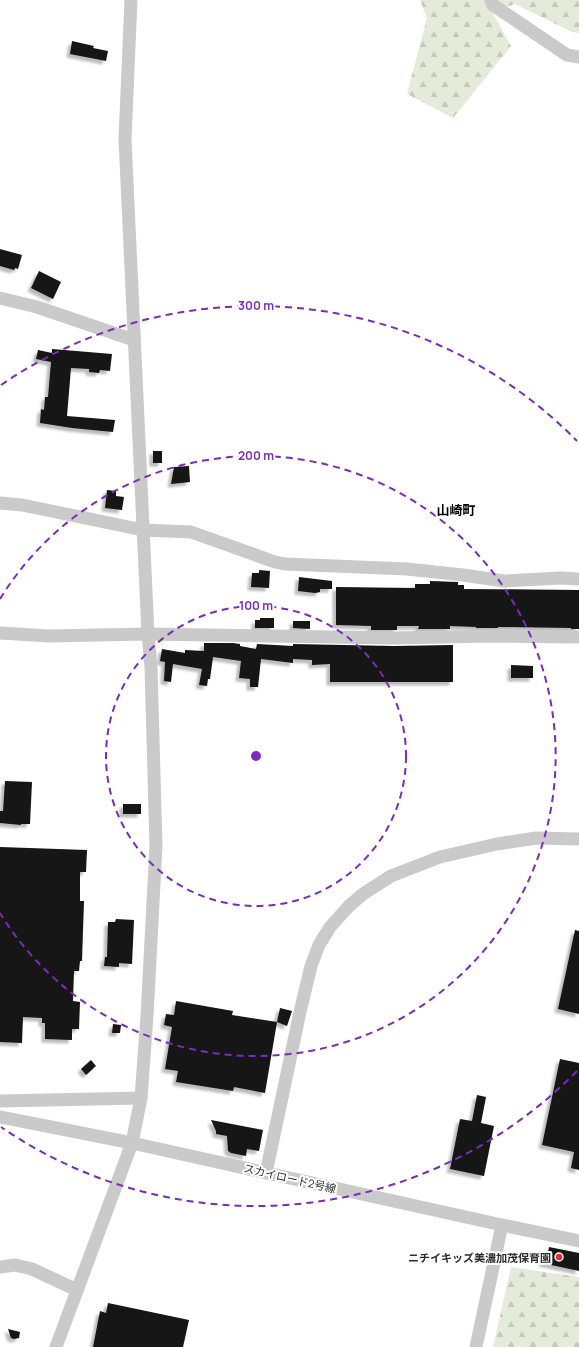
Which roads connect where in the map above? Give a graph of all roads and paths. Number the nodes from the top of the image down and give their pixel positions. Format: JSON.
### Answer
{"nodes":[{"id":1,"x":131,"y":0,"type":"edge"},
{"id":2,"x":491,"y":0,"type":"edge"},
{"id":3,"x":579,"y":57,"type":"edge"},
{"id":4,"x":0,"y":298,"type":"edge"},
{"id":5,"x":134,"y":340,"type":"junction"},
{"id":6,"x":0,"y":503,"type":"edge"},
{"id":7,"x":143,"y":530,"type":"junction"},
{"id":8,"x":579,"y":579,"type":"edge"},
{"id":9,"x":0,"y":633,"type":"edge"},
{"id":10,"x":148,"y":634,"type":"junction"},
{"id":11,"x":34,"y":635,"type":"junction"},
{"id":12,"x":579,"y":637,"type":"edge"},
{"id":13,"x":0,"y":638,"type":"edge"},
{"id":14,"x":579,"y":840,"type":"edge"},
{"id":15,"x":141,"y":1098,"type":"junction"},
{"id":16,"x":0,"y":1101,"type":"edge"},
{"id":17,"x":0,"y":1117,"type":"edge"},
{"id":18,"x":132,"y":1143,"type":"junction"},
{"id":19,"x":266,"y":1173,"type":"junction"},
{"id":20,"x":502,"y":1226,"type":"junction"},
{"id":21,"x":579,"y":1241,"type":"edge"},
{"id":22,"x":0,"y":1267,"type":"edge"},
{"id":23,"x":77,"y":1290,"type":"junction"},
{"id":24,"x":56,"y":1347,"type":"edge"},
{"id":25,"x":476,"y":1347,"type":"edge"}],
"edges":[{"from":1,"to":5,"type":"street"},
{"from":2,"to":3,"type":"street"},
{"from":4,"to":5,"type":"street"},
{"from":5,"to":7,"type":"street"},
{"from":6,"to":7,"type":"street"},
{"from":7,"to":8,"type":"street"},
{"from":7,"to":10,"type":"street"},
{"from":9,"to":11,"type":"street"},
{"from":10,"to":11,"type":"street"},
{"from":10,"to":12,"type":"street"},
{"from":10,"to":15,"type":"street"},
{"from":11,"to":13,"type":"street"},
{"from":14,"to":19,"type":"street"},
{"from":15,"to":16,"type":"street"},
{"from":15,"to":18,"type":"street"},
{"from":17,"to":18,"type":"street","name":"スカイロード2号線"},
{"from":18,"to":19,"type":"street","name":"スカイロード2号線"},
{"from":18,"to":23,"type":"street"},
{"from":19,"to":20,"type":"street","name":"スカイロード2号線"},
{"from":20,"to":21,"type":"street","name":"スカイロード2号線"},
{"from":20,"to":25,"type":"street"},
{"from":22,"to":23,"type":"street"},
{"from":23,"to":24,"type":"street"}]}
